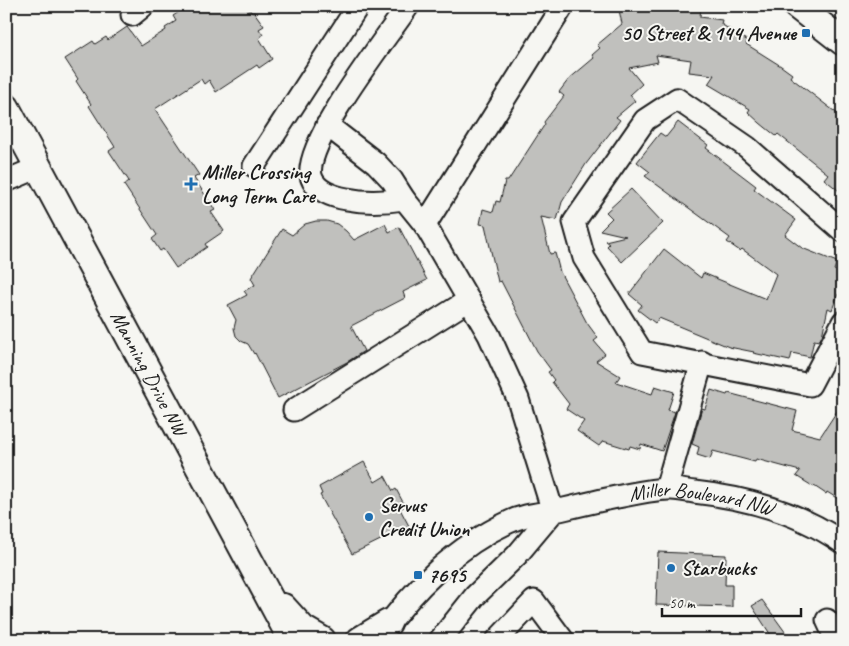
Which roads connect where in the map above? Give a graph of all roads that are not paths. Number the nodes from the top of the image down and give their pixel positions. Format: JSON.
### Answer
{"nodes":[{"id":1,"x":358,"y":6,"type":"edge"},
{"id":2,"x":408,"y":6,"type":"edge"},
{"id":3,"x":563,"y":6,"type":"edge"},
{"id":4,"x":797,"y":6,"type":"edge"},
{"id":5,"x":843,"y":42,"type":"edge"},
{"id":6,"x":6,"y":107,"type":"edge"},
{"id":7,"x":327,"y":125,"type":"junction"},
{"id":8,"x":254,"y":166,"type":"dead end"},
{"id":9,"x":38,"y":167,"type":"junction"},
{"id":10,"x":6,"y":180,"type":"edge"},
{"id":11,"x":404,"y":199,"type":"junction"},
{"id":12,"x":425,"y":225,"type":"junction"},
{"id":13,"x":843,"y":231,"type":"edge"},
{"id":14,"x":469,"y":300,"type":"junction"},
{"id":15,"x":843,"y":322,"type":"edge"},
{"id":16,"x":702,"y":362,"type":"junction"},
{"id":17,"x":294,"y":410,"type":"dead end"},
{"id":18,"x":666,"y":489,"type":"junction"},
{"id":19,"x":553,"y":512,"type":"junction"},
{"id":20,"x":843,"y":543,"type":"edge"},
{"id":21,"x":262,"y":584,"type":"junction"},
{"id":22,"x":827,"y":620,"type":"dead end"},
{"id":23,"x":383,"y":632,"type":"edge"},
{"id":24,"x":292,"y":640,"type":"edge"},
{"id":25,"x":322,"y":640,"type":"edge"},
{"id":26,"x":360,"y":640,"type":"edge"},
{"id":27,"x":440,"y":640,"type":"edge"},
{"id":28,"x":497,"y":640,"type":"edge"},
{"id":29,"x":563,"y":640,"type":"edge"},
{"id":30,"x":834,"y":640,"type":"edge"}],
"edges":[{"from":1,"to":8,"type":"street"},
{"from":2,"to":7,"type":"street"},
{"from":3,"to":12,"type":"street"},
{"from":4,"to":5,"type":"main road"},
{"from":6,"to":9,"type":"main road","name":"Manning Drive NW"},
{"from":7,"to":11,"type":"street"},
{"from":7,"to":11,"type":"street"},
{"from":9,"to":10,"type":"street"},
{"from":9,"to":21,"type":"main road","name":"Manning Drive NW"},
{"from":11,"to":12,"type":"street"},
{"from":12,"to":14,"type":"street"},
{"from":13,"to":16,"type":"street"},
{"from":14,"to":17,"type":"street"},
{"from":14,"to":19,"type":"street"},
{"from":15,"to":16,"type":"street"},
{"from":16,"to":18,"type":"street"},
{"from":18,"to":19,"type":"street","name":"Miller Boulevard NW"},
{"from":18,"to":20,"type":"street","name":"Miller Boulevard NW"},
{"from":19,"to":23,"type":"street","name":"Miller Boulevard NW"},
{"from":19,"to":27,"type":"street"},
{"from":21,"to":24,"type":"main road","name":"Manning Drive NW"},
{"from":21,"to":25,"type":"main road"},
{"from":22,"to":30,"type":"street"},
{"from":23,"to":26,"type":"main road"},
{"from":28,"to":29,"type":"street"}]}
